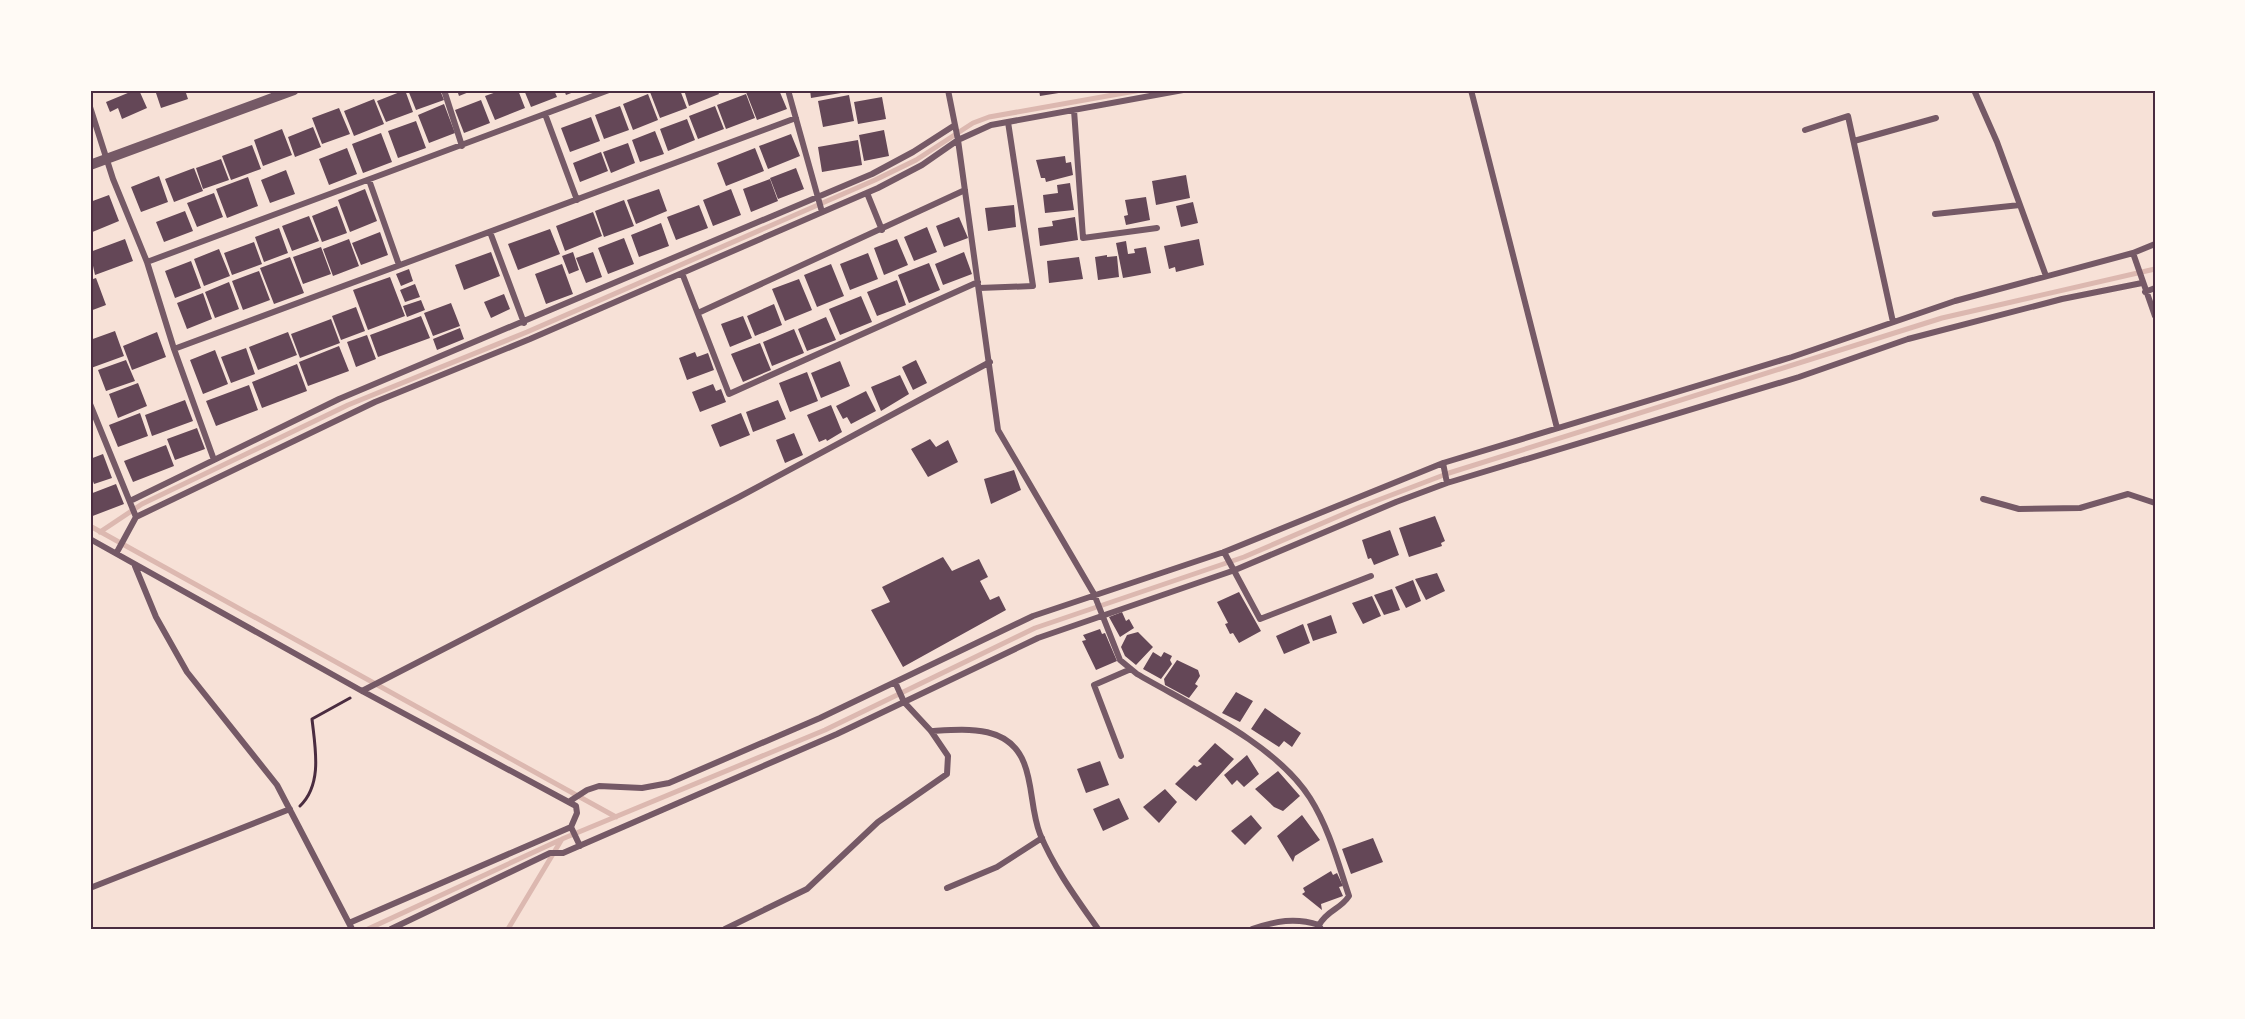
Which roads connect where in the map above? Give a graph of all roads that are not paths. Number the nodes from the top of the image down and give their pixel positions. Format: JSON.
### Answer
{"nodes":[{"id":1,"x":294,"y":90,"type":"edge"},
{"id":2,"x":444,"y":90,"type":"edge"},
{"id":3,"x":609,"y":90,"type":"edge"},
{"id":4,"x":788,"y":90,"type":"edge"},
{"id":5,"x":948,"y":90,"type":"edge"},
{"id":6,"x":1183,"y":90,"type":"edge"},
{"id":7,"x":1471,"y":90,"type":"edge"},
{"id":8,"x":1974,"y":90,"type":"edge"},
{"id":9,"x":90,"y":107,"type":"edge"},
{"id":10,"x":1074,"y":110,"type":"junction"},
{"id":11,"x":545,"y":114,"type":"junction"},
{"id":12,"x":796,"y":118,"type":"junction"},
{"id":13,"x":1936,"y":118,"type":"dead end"},
{"id":14,"x":1008,"y":122,"type":"junction"},
{"id":15,"x":1804,"y":130,"type":"dead end"},
{"id":16,"x":957,"y":133,"type":"junction"},
{"id":17,"x":1854,"y":141,"type":"junction"},
{"id":18,"x":462,"y":146,"type":"junction"},
{"id":19,"x":108,"y":159,"type":"junction"},
{"id":20,"x":90,"y":165,"type":"edge"},
{"id":21,"x":369,"y":180,"type":"junction"},
{"id":22,"x":965,"y":190,"type":"junction"},
{"id":23,"x":867,"y":193,"type":"junction"},
{"id":24,"x":577,"y":200,"type":"junction"},
{"id":25,"x":820,"y":204,"type":"junction"},
{"id":26,"x":2020,"y":205,"type":"junction"},
{"id":27,"x":1935,"y":214,"type":"dead end"},
{"id":28,"x":1157,"y":228,"type":"dead end"},
{"id":29,"x":882,"y":230,"type":"junction"},
{"id":30,"x":490,"y":232,"type":"junction"},
{"id":31,"x":2155,"y":244,"type":"edge"},
{"id":32,"x":2133,"y":253,"type":"junction"},
{"id":33,"x":147,"y":262,"type":"junction"},
{"id":34,"x":399,"y":266,"type":"junction"},
{"id":35,"x":682,"y":273,"type":"junction"},
{"id":36,"x":2046,"y":276,"type":"junction"},
{"id":37,"x":2141,"y":281,"type":"junction"},
{"id":38,"x":979,"y":285,"type":"junction"},
{"id":39,"x":2155,"y":288,"type":"edge"},
{"id":40,"x":2145,"y":292,"type":"junction"},
{"id":41,"x":698,"y":314,"type":"junction"},
{"id":42,"x":2155,"y":316,"type":"edge"},
{"id":43,"x":1893,"y":322,"type":"junction"},
{"id":44,"x":524,"y":323,"type":"junction"},
{"id":45,"x":174,"y":349,"type":"junction"},
{"id":46,"x":990,"y":362,"type":"junction"},
{"id":47,"x":90,"y":404,"type":"edge"},
{"id":48,"x":1557,"y":428,"type":"junction"},
{"id":49,"x":214,"y":460,"type":"junction"},
{"id":50,"x":1443,"y":466,"type":"junction"},
{"id":51,"x":1447,"y":481,"type":"junction"},
{"id":52,"x":1983,"y":500,"type":"dead end"},
{"id":53,"x":131,"y":503,"type":"junction"},
{"id":54,"x":2155,"y":503,"type":"edge"},
{"id":55,"x":136,"y":515,"type":"junction"},
{"id":56,"x":90,"y":539,"type":"edge"},
{"id":57,"x":117,"y":551,"type":"junction"},
{"id":58,"x":1226,"y":555,"type":"junction"},
{"id":59,"x":135,"y":566,"type":"junction"},
{"id":60,"x":1234,"y":568,"type":"junction"},
{"id":61,"x":1371,"y":576,"type":"dead end"},
{"id":62,"x":1096,"y":597,"type":"junction"},
{"id":63,"x":1102,"y":613,"type":"junction"},
{"id":64,"x":1131,"y":669,"type":"junction"},
{"id":65,"x":896,"y":685,"type":"junction"},
{"id":66,"x":364,"y":690,"type":"junction"},
{"id":67,"x":903,"y":700,"type":"junction"},
{"id":68,"x":931,"y":731,"type":"junction"},
{"id":69,"x":1121,"y":756,"type":"dead end"},
{"id":70,"x":573,"y":800,"type":"junction"},
{"id":71,"x":291,"y":811,"type":"junction"},
{"id":72,"x":572,"y":829,"type":"junction"},
{"id":73,"x":1042,"y":838,"type":"junction"},
{"id":74,"x":578,"y":844,"type":"junction"},
{"id":75,"x":90,"y":888,"type":"edge"},
{"id":76,"x":947,"y":888,"type":"dead end"},
{"id":77,"x":351,"y":926,"type":"edge"},
{"id":78,"x":1320,"y":927,"type":"edge"},
{"id":79,"x":391,"y":929,"type":"edge"},
{"id":80,"x":725,"y":929,"type":"edge"},
{"id":81,"x":1098,"y":929,"type":"edge"},
{"id":82,"x":1252,"y":929,"type":"edge"}],
"edges":[{"from":1,"to":19,"type":"street"},
{"from":2,"to":18,"type":"street"},
{"from":3,"to":11,"type":"street"},
{"from":4,"to":12,"type":"street"},
{"from":5,"to":16,"type":"street"},
{"from":6,"to":10,"type":"street"},
{"from":7,"to":48,"type":"street"},
{"from":8,"to":26,"type":"street"},
{"from":9,"to":19,"type":"street"},
{"from":10,"to":14,"type":"street"},
{"from":10,"to":28,"type":"street"},
{"from":11,"to":18,"type":"street"},
{"from":11,"to":24,"type":"street"},
{"from":12,"to":24,"type":"street"},
{"from":12,"to":25,"type":"street"},
{"from":13,"to":17,"type":"street"},
{"from":14,"to":16,"type":"street"},
{"from":14,"to":38,"type":"street"},
{"from":15,"to":17,"type":"street"},
{"from":16,"to":22,"type":"street"},
{"from":16,"to":23,"type":"street"},
{"from":16,"to":25,"type":"street"},
{"from":17,"to":43,"type":"street"},
{"from":18,"to":21,"type":"street"},
{"from":19,"to":20,"type":"street"},
{"from":19,"to":33,"type":"street"},
{"from":21,"to":33,"type":"street"},
{"from":21,"to":34,"type":"street"},
{"from":22,"to":29,"type":"street"},
{"from":22,"to":38,"type":"street"},
{"from":23,"to":25,"type":"street"},
{"from":23,"to":29,"type":"street"},
{"from":24,"to":30,"type":"street"},
{"from":25,"to":35,"type":"street"},
{"from":25,"to":44,"type":"street"},
{"from":26,"to":27,"type":"street"},
{"from":26,"to":36,"type":"street"},
{"from":29,"to":41,"type":"street"},
{"from":30,"to":34,"type":"street"},
{"from":30,"to":44,"type":"street"},
{"from":31,"to":32,"type":"street"},
{"from":32,"to":36,"type":"street"},
{"from":32,"to":37,"type":"street"},
{"from":33,"to":45,"type":"street"},
{"from":34,"to":45,"type":"street"},
{"from":35,"to":41,"type":"street"},
{"from":35,"to":55,"type":"street"},
{"from":36,"to":43,"type":"street"},
{"from":37,"to":40,"type":"street"},
{"from":37,"to":51,"type":"street"},
{"from":38,"to":41,"type":"street"},
{"from":38,"to":46,"type":"street"},
{"from":39,"to":40,"type":"street"},
{"from":40,"to":42,"type":"street"},
{"from":43,"to":48,"type":"street"},
{"from":44,"to":49,"type":"street"},
{"from":45,"to":49,"type":"street"},
{"from":46,"to":62,"type":"street"},
{"from":46,"to":66,"type":"street"},
{"from":47,"to":53,"type":"street"},
{"from":48,"to":50,"type":"street"},
{"from":49,"to":53,"type":"street"},
{"from":50,"to":51,"type":"street"},
{"from":50,"to":58,"type":"street"},
{"from":51,"to":60,"type":"street"},
{"from":52,"to":54,"type":"street"},
{"from":53,"to":55,"type":"street"},
{"from":55,"to":57,"type":"street"},
{"from":56,"to":57,"type":"street"},
{"from":57,"to":59,"type":"street"},
{"from":58,"to":60,"type":"street"},
{"from":58,"to":62,"type":"street"},
{"from":59,"to":66,"type":"street"},
{"from":59,"to":71,"type":"street"},
{"from":60,"to":61,"type":"street"},
{"from":60,"to":63,"type":"street"},
{"from":62,"to":63,"type":"street"},
{"from":62,"to":65,"type":"street"},
{"from":63,"to":64,"type":"street"},
{"from":63,"to":67,"type":"street"},
{"from":64,"to":69,"type":"street"},
{"from":64,"to":78,"type":"street"},
{"from":65,"to":67,"type":"street"},
{"from":65,"to":70,"type":"street"},
{"from":66,"to":70,"type":"street"},
{"from":67,"to":68,"type":"street"},
{"from":67,"to":74,"type":"street"},
{"from":68,"to":73,"type":"street"},
{"from":68,"to":80,"type":"street"},
{"from":70,"to":72,"type":"street"},
{"from":71,"to":75,"type":"street"},
{"from":71,"to":77,"type":"street"},
{"from":72,"to":74,"type":"street"},
{"from":72,"to":77,"type":"street"},
{"from":73,"to":76,"type":"street"},
{"from":73,"to":81,"type":"street"},
{"from":74,"to":79,"type":"street"},
{"from":78,"to":82,"type":"street"}]}
